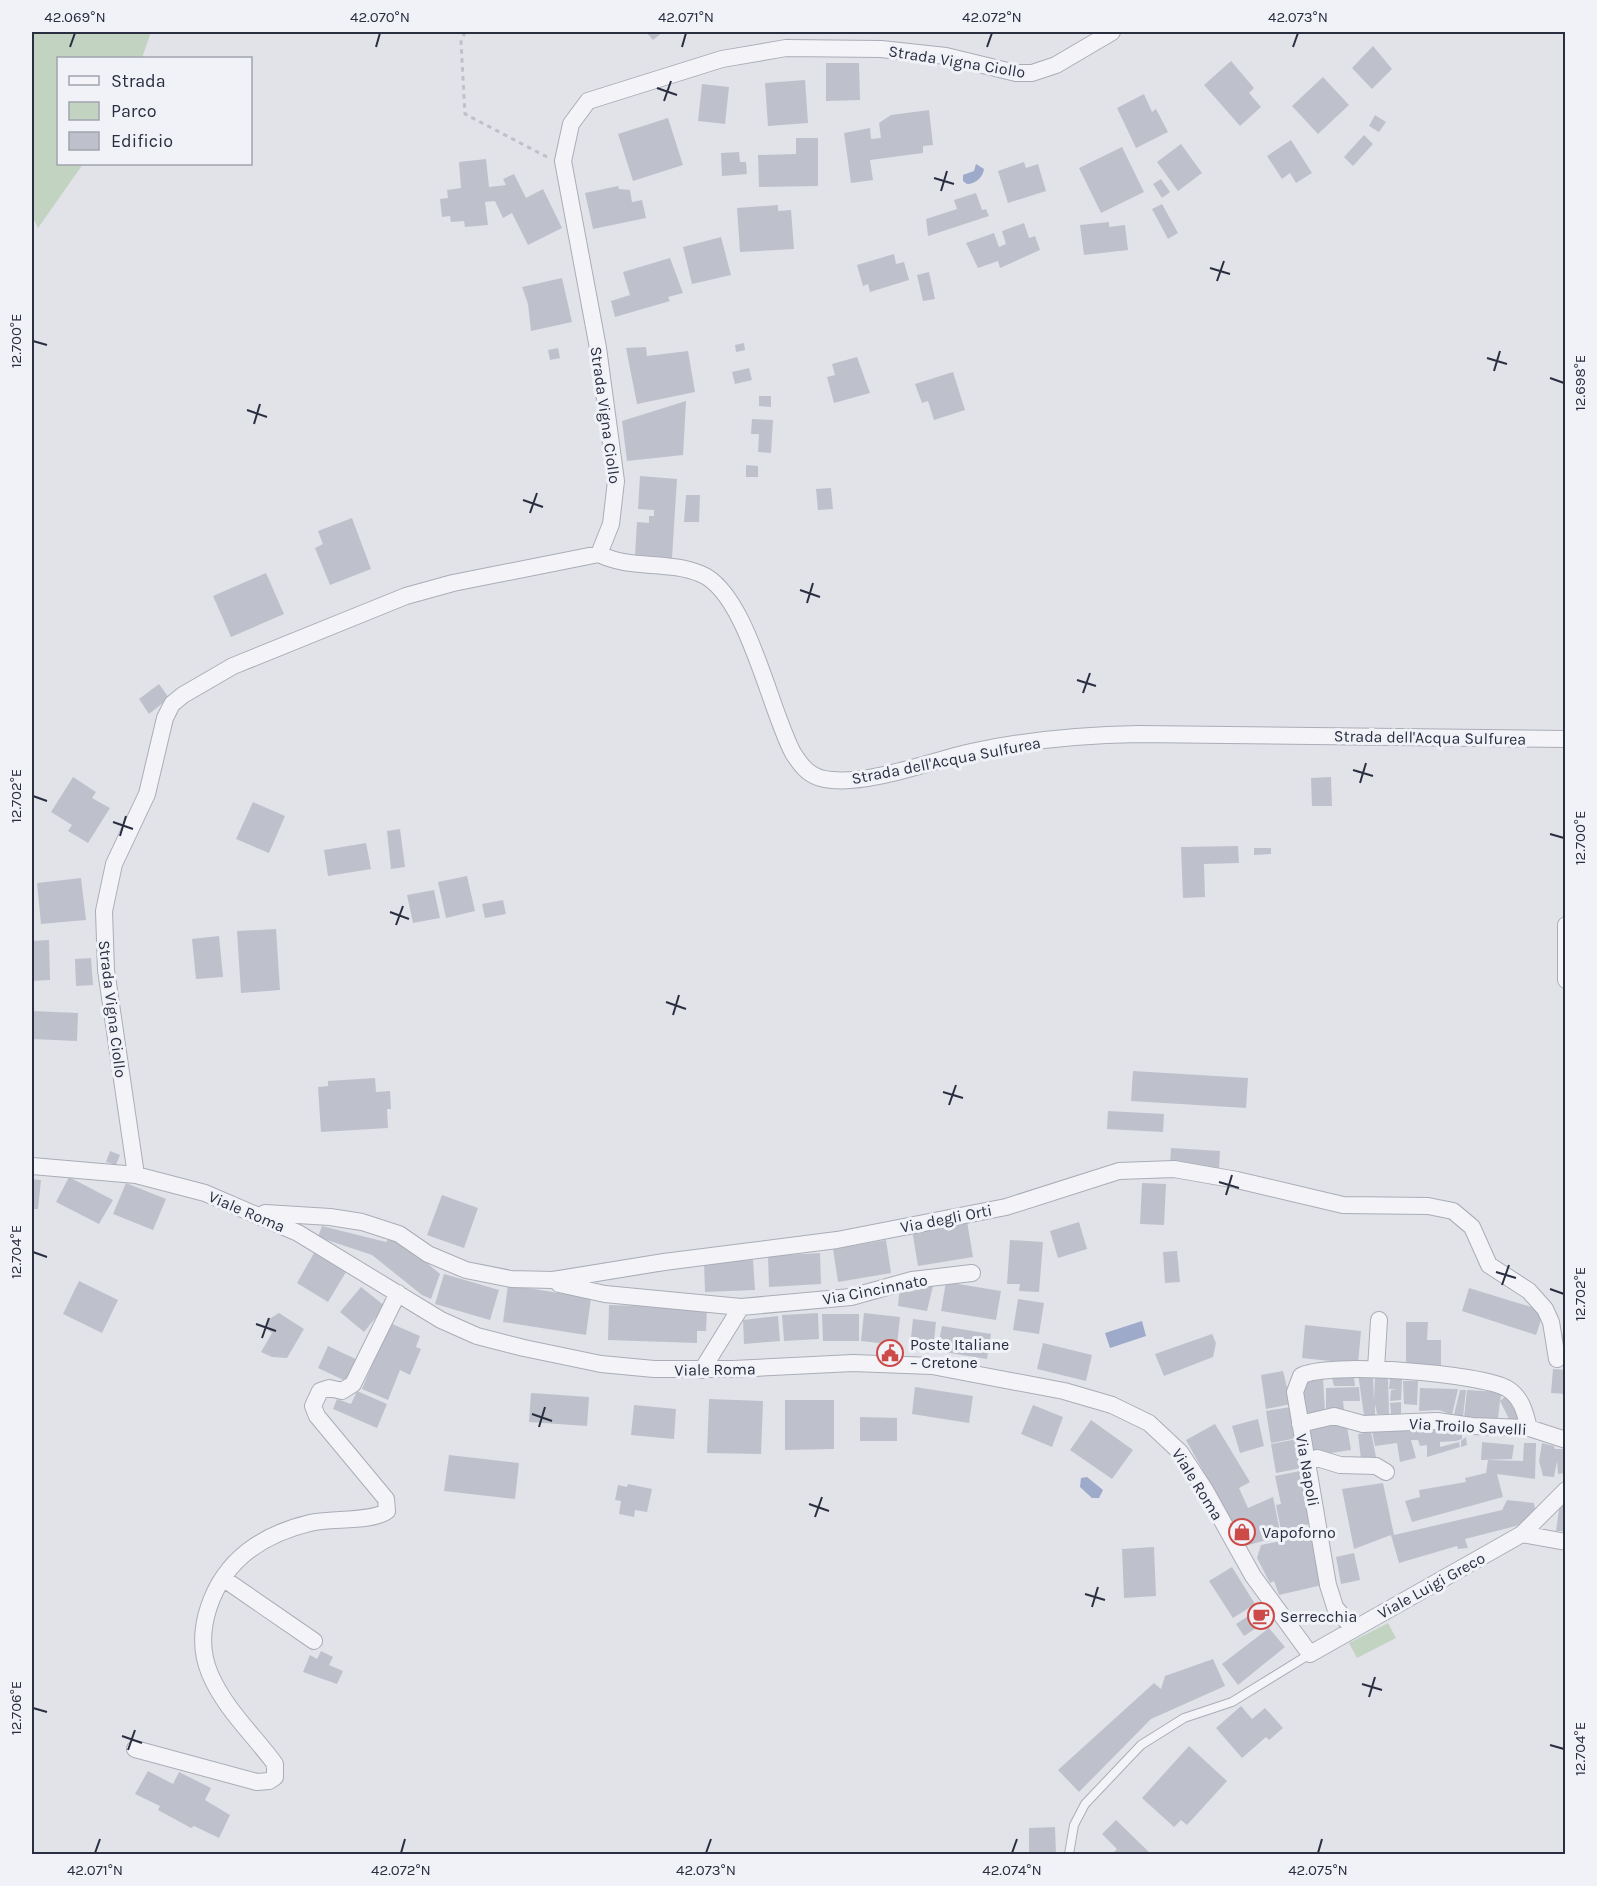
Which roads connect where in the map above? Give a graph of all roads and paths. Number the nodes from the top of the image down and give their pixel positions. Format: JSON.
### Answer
{"nodes":[{"id":1,"x":465,"y":32,"type":"edge"},
{"id":2,"x":1112,"y":32,"type":"edge"},
{"id":3,"x":564,"y":166,"type":"junction"},
{"id":4,"x":598,"y":554,"type":"junction"},
{"id":5,"x":1566,"y":739,"type":"edge"},
{"id":6,"x":1566,"y":925,"type":"edge"},
{"id":7,"x":1566,"y":980,"type":"edge"},
{"id":8,"x":32,"y":1166,"type":"edge"},
{"id":9,"x":136,"y":1175,"type":"junction"},
{"id":10,"x":255,"y":1213,"type":"junction"},
{"id":11,"x":972,"y":1273,"type":"dead end"},
{"id":12,"x":543,"y":1280,"type":"junction"},
{"id":13,"x":398,"y":1293,"type":"junction"},
{"id":14,"x":741,"y":1308,"type":"junction"},
{"id":15,"x":1379,"y":1320,"type":"dead end"},
{"id":16,"x":1557,"y":1359,"type":"dead end"},
{"id":17,"x":702,"y":1370,"type":"junction"},
{"id":18,"x":1376,"y":1370,"type":"junction"},
{"id":19,"x":1300,"y":1424,"type":"junction"},
{"id":20,"x":1529,"y":1428,"type":"junction"},
{"id":21,"x":1566,"y":1440,"type":"edge"},
{"id":22,"x":1317,"y":1458,"type":"dead end"},
{"id":23,"x":1386,"y":1472,"type":"dead end"},
{"id":24,"x":1566,"y":1491,"type":"edge"},
{"id":25,"x":1522,"y":1534,"type":"junction"},
{"id":26,"x":1566,"y":1542,"type":"edge"},
{"id":27,"x":224,"y":1579,"type":"junction"},
{"id":28,"x":1353,"y":1629,"type":"junction"},
{"id":29,"x":314,"y":1641,"type":"dead end"},
{"id":30,"x":1310,"y":1654,"type":"junction"},
{"id":31,"x":135,"y":1749,"type":"dead end"},
{"id":32,"x":1069,"y":1854,"type":"edge"}],
"edges":[{"from":1,"to":3,"type":"path"},
{"from":2,"to":3,"type":"street","name":"Strada Vigna Ciollo"},
{"from":3,"to":4,"type":"street","name":"Strada Vigna Ciollo"},
{"from":4,"to":5,"type":"street","name":"Strada dell'Acqua Sulfurea"},
{"from":4,"to":9,"type":"street","name":"Strada Vigna Ciollo"},
{"from":6,"to":7,"type":"street"},
{"from":8,"to":9,"type":"street","name":"Viale Roma"},
{"from":9,"to":10,"type":"street","name":"Viale Roma"},
{"from":10,"to":12,"type":"street","name":"Via degli Orti"},
{"from":10,"to":13,"type":"street","name":"Viale Roma"},
{"from":11,"to":14,"type":"street","name":"Via Cincinnato"},
{"from":12,"to":14,"type":"street","name":"Via Cincinnato"},
{"from":12,"to":16,"type":"street","name":"Via degli Orti"},
{"from":13,"to":17,"type":"street","name":"Viale Roma"},
{"from":13,"to":27,"type":"street"},
{"from":14,"to":17,"type":"street"},
{"from":15,"to":18,"type":"street"},
{"from":17,"to":30,"type":"street","name":"Viale Roma"},
{"from":18,"to":19,"type":"street","name":"Via Napoli"},
{"from":18,"to":20,"type":"street"},
{"from":19,"to":20,"type":"street","name":"Via Troilo Savelli"},
{"from":19,"to":28,"type":"street","name":"Via Napoli"},
{"from":20,"to":21,"type":"street","name":"Via Troilo Savelli"},
{"from":22,"to":23,"type":"street"},
{"from":24,"to":25,"type":"street","name":"Viale Luigi Greco"},
{"from":25,"to":26,"type":"street"},
{"from":25,"to":28,"type":"street","name":"Viale Luigi Greco"},
{"from":27,"to":29,"type":"street"},
{"from":27,"to":31,"type":"street"},
{"from":28,"to":30,"type":"street","name":"Viale Luigi Greco"},
{"from":30,"to":32,"type":"lane"}]}
